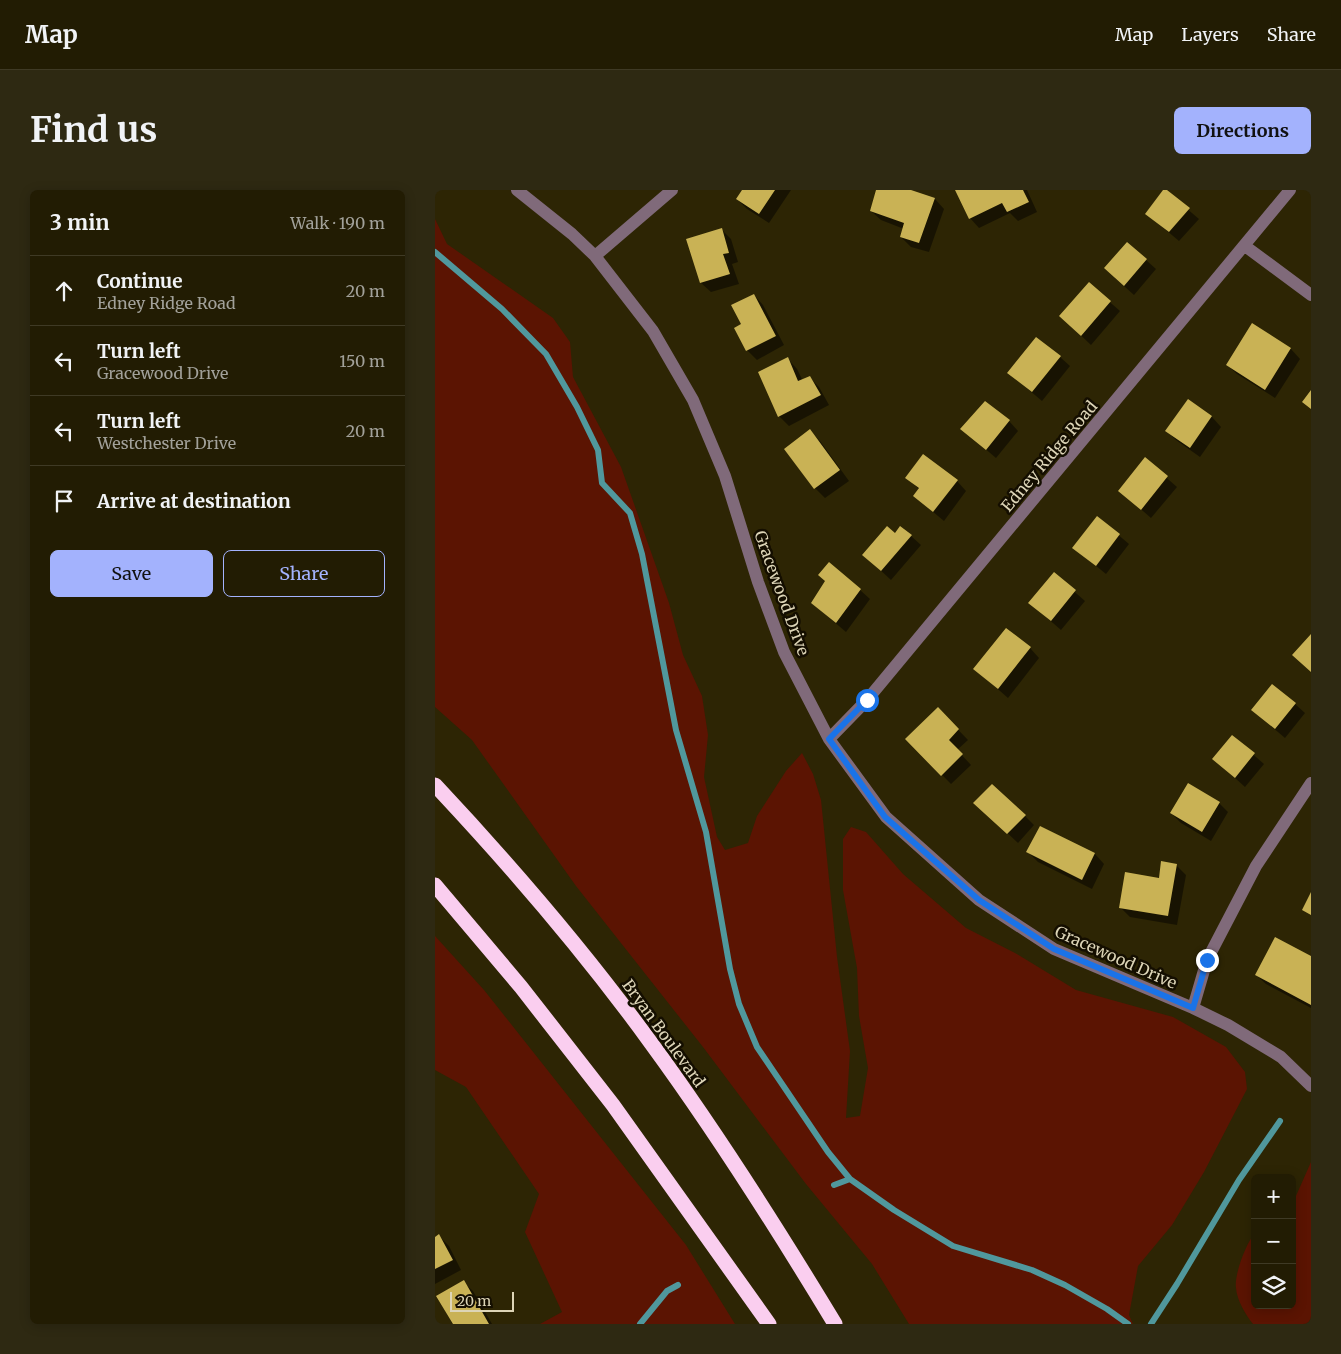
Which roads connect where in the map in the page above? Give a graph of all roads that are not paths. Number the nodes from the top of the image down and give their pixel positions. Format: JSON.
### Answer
{"nodes":[{"id":1,"x":517,"y":190,"type":"edge"},
{"id":2,"x":672,"y":190,"type":"edge"},
{"id":3,"x":1290,"y":190,"type":"edge"},
{"id":4,"x":1245,"y":246,"type":"junction"},
{"id":5,"x":595,"y":256,"type":"junction"},
{"id":6,"x":1311,"y":295,"type":"edge"},
{"id":7,"x":829,"y":739,"type":"junction"},
{"id":8,"x":1311,"y":783,"type":"edge"},
{"id":9,"x":435,"y":785,"type":"edge"},
{"id":10,"x":435,"y":885,"type":"edge"},
{"id":11,"x":1193,"y":1008,"type":"junction"},
{"id":12,"x":1311,"y":1086,"type":"edge"},
{"id":13,"x":769,"y":1324,"type":"edge"},
{"id":14,"x":835,"y":1324,"type":"edge"}],
"edges":[{"from":1,"to":5,"type":"street","name":"Gracewood Drive"},
{"from":2,"to":5,"type":"street"},
{"from":3,"to":4,"type":"street","name":"Edney Ridge Road"},
{"from":4,"to":6,"type":"street"},
{"from":4,"to":7,"type":"street","name":"Edney Ridge Road"},
{"from":5,"to":7,"type":"street","name":"Gracewood Drive"},
{"from":7,"to":11,"type":"street","name":"Gracewood Drive"},
{"from":8,"to":11,"type":"street"},
{"from":9,"to":14,"type":"highway","name":"Bryan Boulevard"},
{"from":10,"to":13,"type":"highway"},
{"from":11,"to":12,"type":"street","name":"Gracewood Drive"}]}
